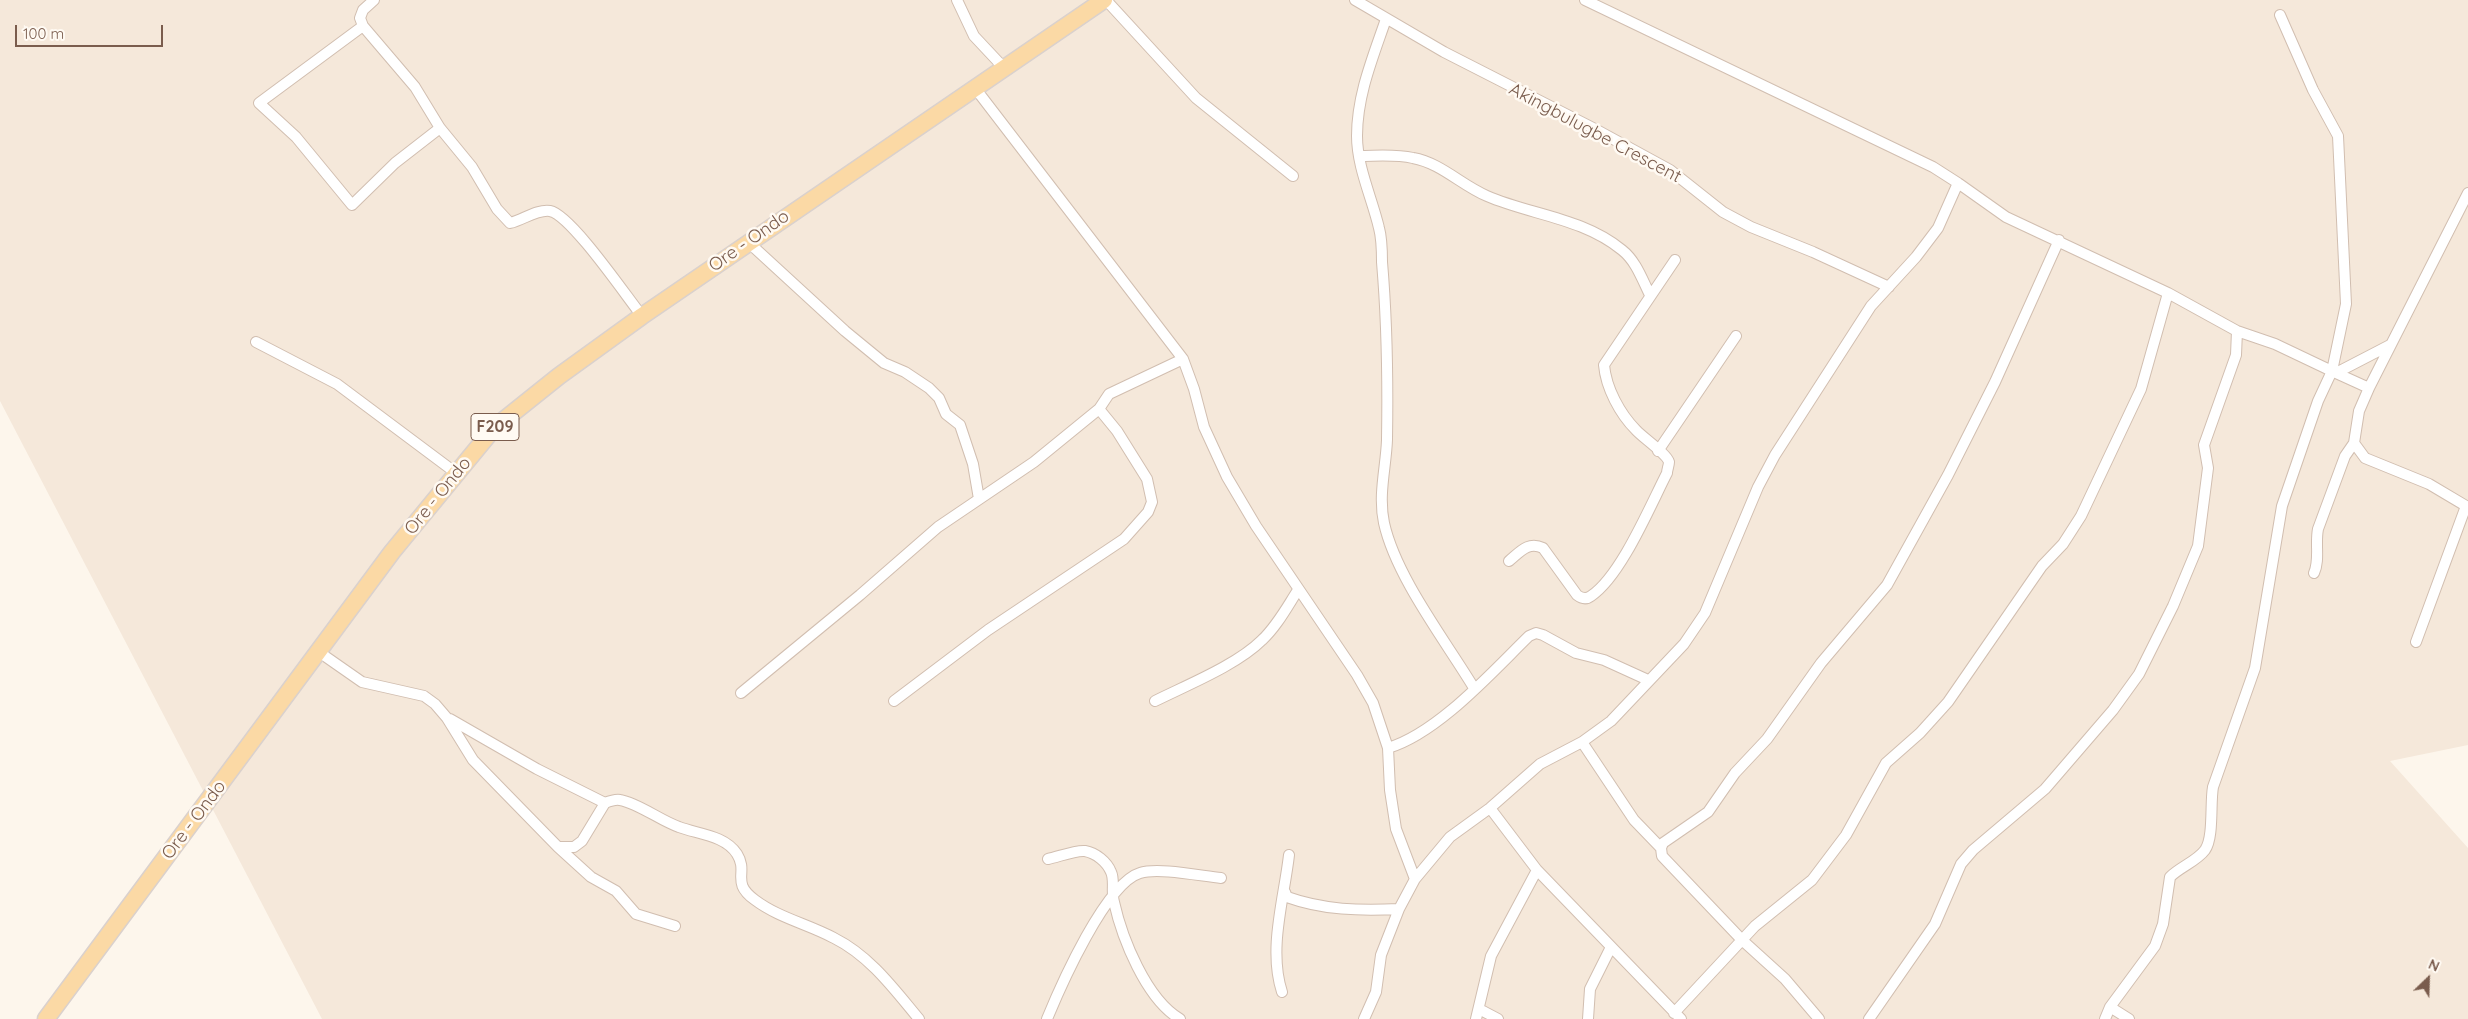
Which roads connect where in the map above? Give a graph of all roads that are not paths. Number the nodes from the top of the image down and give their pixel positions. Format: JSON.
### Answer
{"nodes":[{"id":1,"x":374,"y":0,"type":"edge"},
{"id":2,"x":957,"y":0,"type":"edge"},
{"id":3,"x":1105,"y":0,"type":"edge"},
{"id":4,"x":1355,"y":0,"type":"edge"},
{"id":5,"x":1585,"y":0,"type":"edge"},
{"id":6,"x":2280,"y":15,"type":"dead end"},
{"id":7,"x":1386,"y":19,"type":"junction"},
{"id":8,"x":363,"y":26,"type":"junction"},
{"id":9,"x":1004,"y":68,"type":"junction"},
{"id":10,"x":975,"y":88,"type":"junction"},
{"id":11,"x":440,"y":128,"type":"junction"},
{"id":12,"x":1359,"y":156,"type":"junction"},
{"id":13,"x":1293,"y":176,"type":"dead end"},
{"id":14,"x":1958,"y":183,"type":"junction"},
{"id":15,"x":2468,"y":193,"type":"edge"},
{"id":16,"x":2059,"y":240,"type":"junction"},
{"id":17,"x":747,"y":242,"type":"junction"},
{"id":18,"x":1675,"y":260,"type":"dead end"},
{"id":19,"x":1889,"y":288,"type":"junction"},
{"id":20,"x":2168,"y":293,"type":"junction"},
{"id":21,"x":1650,"y":294,"type":"junction"},
{"id":22,"x":642,"y":316,"type":"junction"},
{"id":23,"x":2237,"y":331,"type":"junction"},
{"id":24,"x":1736,"y":336,"type":"dead end"},
{"id":25,"x":256,"y":342,"type":"dead end"},
{"id":26,"x":2390,"y":345,"type":"junction"},
{"id":27,"x":1183,"y":359,"type":"junction"},
{"id":28,"x":2334,"y":372,"type":"junction"},
{"id":29,"x":2368,"y":388,"type":"junction"},
{"id":30,"x":1099,"y":409,"type":"junction"},
{"id":31,"x":2354,"y":443,"type":"junction"},
{"id":32,"x":1658,"y":451,"type":"junction"},
{"id":33,"x":456,"y":473,"type":"junction"},
{"id":34,"x":979,"y":500,"type":"junction"},
{"id":35,"x":1509,"y":561,"type":"dead end"},
{"id":36,"x":2314,"y":574,"type":"dead end"},
{"id":37,"x":1298,"y":590,"type":"junction"},
{"id":38,"x":2416,"y":642,"type":"dead end"},
{"id":39,"x":319,"y":652,"type":"junction"},
{"id":40,"x":1648,"y":680,"type":"junction"},
{"id":41,"x":1474,"y":688,"type":"junction"},
{"id":42,"x":741,"y":693,"type":"dead end"},
{"id":43,"x":894,"y":701,"type":"dead end"},
{"id":44,"x":1155,"y":701,"type":"dead end"},
{"id":45,"x":447,"y":718,"type":"junction"},
{"id":46,"x":1582,"y":742,"type":"junction"},
{"id":47,"x":1388,"y":748,"type":"junction"},
{"id":48,"x":606,"y":803,"type":"junction"},
{"id":49,"x":1490,"y":808,"type":"junction"},
{"id":50,"x":558,"y":847,"type":"junction"},
{"id":51,"x":1661,"y":848,"type":"junction"},
{"id":52,"x":1289,"y":855,"type":"dead end"},
{"id":53,"x":1048,"y":859,"type":"dead end"},
{"id":54,"x":1537,"y":870,"type":"junction"},
{"id":55,"x":1221,"y":878,"type":"dead end"},
{"id":56,"x":1415,"y":879,"type":"junction"},
{"id":57,"x":1285,"y":892,"type":"junction"},
{"id":58,"x":1112,"y":896,"type":"junction"},
{"id":59,"x":1398,"y":909,"type":"junction"},
{"id":60,"x":675,"y":926,"type":"dead end"},
{"id":61,"x":1742,"y":940,"type":"junction"},
{"id":62,"x":1611,"y":947,"type":"junction"},
{"id":63,"x":1282,"y":992,"type":"dead end"},
{"id":64,"x":2110,"y":1007,"type":"junction"},
{"id":65,"x":1477,"y":1014,"type":"edge"},
{"id":66,"x":1677,"y":1016,"type":"edge"},
{"id":67,"x":46,"y":1019,"type":"edge"},
{"id":68,"x":919,"y":1019,"type":"edge"},
{"id":69,"x":1047,"y":1019,"type":"edge"},
{"id":70,"x":1180,"y":1019,"type":"edge"},
{"id":71,"x":1364,"y":1019,"type":"edge"},
{"id":72,"x":1498,"y":1019,"type":"edge"},
{"id":73,"x":1588,"y":1019,"type":"edge"},
{"id":74,"x":1819,"y":1019,"type":"edge"},
{"id":75,"x":1869,"y":1019,"type":"edge"},
{"id":76,"x":2105,"y":1019,"type":"edge"},
{"id":77,"x":2129,"y":1019,"type":"edge"}],
"edges":[{"from":1,"to":8,"type":"street"},
{"from":2,"to":9,"type":"street"},
{"from":3,"to":9,"type":"main road","name":"Ore - Ondo","number":"F209"},
{"from":3,"to":13,"type":"street"},
{"from":4,"to":7,"type":"street","name":"Akingbulugbe Crescent"},
{"from":5,"to":14,"type":"street"},
{"from":6,"to":28,"type":"street"},
{"from":7,"to":12,"type":"street"},
{"from":7,"to":19,"type":"street","name":"Akingbulugbe Crescent"},
{"from":8,"to":11,"type":"street"},
{"from":8,"to":11,"type":"street"},
{"from":9,"to":10,"type":"main road","name":"Ore - Ondo","number":"F209"},
{"from":10,"to":17,"type":"main road","name":"Ore - Ondo","number":"F209"},
{"from":10,"to":27,"type":"street"},
{"from":11,"to":22,"type":"street"},
{"from":12,"to":21,"type":"street"},
{"from":12,"to":41,"type":"street"},
{"from":14,"to":16,"type":"street"},
{"from":14,"to":19,"type":"street"},
{"from":15,"to":26,"type":"street"},
{"from":16,"to":20,"type":"street"},
{"from":16,"to":51,"type":"street"},
{"from":17,"to":22,"type":"main road","name":"Ore - Ondo","number":"F209"},
{"from":17,"to":34,"type":"street"},
{"from":18,"to":21,"type":"street"},
{"from":19,"to":40,"type":"street"},
{"from":20,"to":23,"type":"street"},
{"from":20,"to":61,"type":"street"},
{"from":21,"to":32,"type":"street"},
{"from":22,"to":33,"type":"main road","name":"Ore - Ondo","number":"F209"},
{"from":23,"to":28,"type":"street"},
{"from":23,"to":75,"type":"street"},
{"from":24,"to":32,"type":"street"},
{"from":25,"to":33,"type":"street"},
{"from":26,"to":28,"type":"street"},
{"from":26,"to":29,"type":"street"},
{"from":27,"to":30,"type":"street"},
{"from":27,"to":37,"type":"street"},
{"from":28,"to":29,"type":"street"},
{"from":28,"to":64,"type":"street"},
{"from":29,"to":31,"type":"street"},
{"from":30,"to":34,"type":"street"},
{"from":30,"to":43,"type":"street"},
{"from":31,"to":36,"type":"street"},
{"from":31,"to":38,"type":"street"},
{"from":32,"to":35,"type":"street"},
{"from":33,"to":39,"type":"main road","name":"Ore - Ondo","number":"F209"},
{"from":34,"to":42,"type":"street"},
{"from":37,"to":44,"type":"street"},
{"from":37,"to":47,"type":"street"},
{"from":39,"to":45,"type":"street"},
{"from":39,"to":67,"type":"main road","name":"Ore - Ondo","number":"F209"},
{"from":40,"to":41,"type":"street"},
{"from":40,"to":46,"type":"street"},
{"from":41,"to":47,"type":"street"},
{"from":45,"to":48,"type":"street"},
{"from":45,"to":50,"type":"street"},
{"from":46,"to":49,"type":"street"},
{"from":46,"to":51,"type":"street"},
{"from":47,"to":56,"type":"street"},
{"from":48,"to":50,"type":"street"},
{"from":48,"to":68,"type":"street"},
{"from":49,"to":54,"type":"street"},
{"from":49,"to":56,"type":"street"},
{"from":50,"to":60,"type":"street"},
{"from":51,"to":61,"type":"street"},
{"from":52,"to":57,"type":"street"},
{"from":53,"to":58,"type":"street"},
{"from":54,"to":62,"type":"street"},
{"from":54,"to":65,"type":"street"},
{"from":55,"to":58,"type":"street"},
{"from":56,"to":59,"type":"street"},
{"from":57,"to":59,"type":"street"},
{"from":57,"to":63,"type":"street"},
{"from":58,"to":69,"type":"street"},
{"from":58,"to":70,"type":"street"},
{"from":59,"to":71,"type":"street"},
{"from":61,"to":66,"type":"street"},
{"from":61,"to":74,"type":"street"},
{"from":62,"to":66,"type":"street"},
{"from":62,"to":73,"type":"street"},
{"from":64,"to":76,"type":"street"},
{"from":64,"to":77,"type":"street"},
{"from":65,"to":72,"type":"street"}]}
